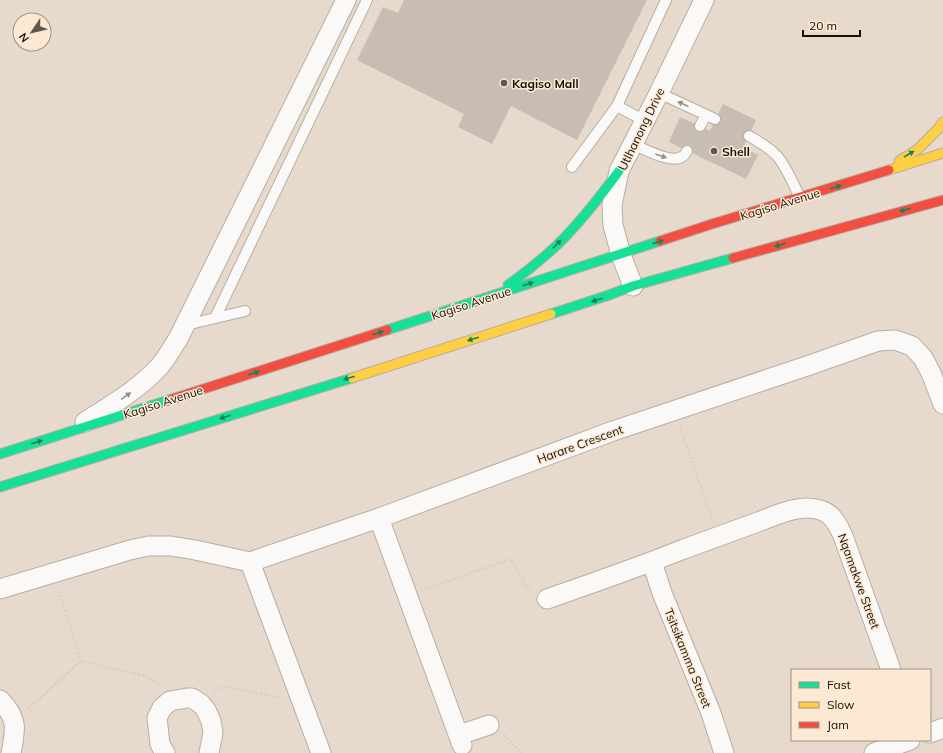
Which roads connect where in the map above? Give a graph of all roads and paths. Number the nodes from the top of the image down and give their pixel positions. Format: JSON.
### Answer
{"nodes":[{"id":1,"x":346,"y":0,"type":"edge"},
{"id":2,"x":367,"y":0,"type":"edge"},
{"id":3,"x":666,"y":0,"type":"edge"},
{"id":4,"x":704,"y":0,"type":"edge"},
{"id":5,"x":659,"y":92,"type":"junction"},
{"id":6,"x":617,"y":106,"type":"junction"},
{"id":7,"x":645,"y":122,"type":"junction"},
{"id":8,"x":943,"y":122,"type":"edge"},
{"id":9,"x":700,"y":126,"type":"dead end"},
{"id":10,"x":749,"y":136,"type":"dead end"},
{"id":11,"x":633,"y":144,"type":"junction"},
{"id":12,"x":687,"y":151,"type":"dead end"},
{"id":13,"x":943,"y":153,"type":"edge"},
{"id":14,"x":572,"y":167,"type":"dead end"},
{"id":15,"x":620,"y":171,"type":"junction"},
{"id":16,"x":875,"y":175,"type":"junction"},
{"id":17,"x":800,"y":198,"type":"junction"},
{"id":18,"x":943,"y":200,"type":"edge"},
{"id":19,"x":621,"y":255,"type":"junction"},
{"id":20,"x":633,"y":286,"type":"junction"},
{"id":21,"x":494,"y":295,"type":"junction"},
{"id":22,"x":245,"y":311,"type":"dead end"},
{"id":23,"x":215,"y":318,"type":"junction"},
{"id":24,"x":186,"y":325,"type":"junction"},
{"id":25,"x":943,"y":404,"type":"edge"},
{"id":26,"x":674,"y":411,"type":"junction"},
{"id":27,"x":70,"y":432,"type":"junction"},
{"id":28,"x":0,"y":454,"type":"edge"},
{"id":29,"x":0,"y":487,"type":"edge"},
{"id":30,"x":379,"y":518,"type":"junction"},
{"id":31,"x":718,"y":536,"type":"junction"},
{"id":32,"x":250,"y":562,"type":"junction"},
{"id":33,"x":652,"y":562,"type":"junction"},
{"id":34,"x":54,"y":573,"type":"junction"},
{"id":35,"x":0,"y":589,"type":"edge"},
{"id":36,"x":408,"y":596,"type":"junction"},
{"id":37,"x":548,"y":599,"type":"joint"},
{"id":38,"x":81,"y":661,"type":"junction"},
{"id":39,"x":891,"y":669,"type":"edge"},
{"id":40,"x":0,"y":700,"type":"edge"},
{"id":41,"x":189,"y":700,"type":"junction"},
{"id":42,"x":303,"y":703,"type":"junction"},
{"id":43,"x":14,"y":722,"type":"junction"},
{"id":44,"x":489,"y":725,"type":"dead end"},
{"id":45,"x":943,"y":728,"type":"edge"},
{"id":46,"x":931,"y":733,"type":"edge"},
{"id":47,"x":907,"y":741,"type":"edge"},
{"id":48,"x":11,"y":753,"type":"edge"},
{"id":49,"x":165,"y":753,"type":"edge"},
{"id":50,"x":209,"y":753,"type":"edge"},
{"id":51,"x":321,"y":753,"type":"edge"},
{"id":52,"x":724,"y":753,"type":"edge"},
{"id":53,"x":874,"y":753,"type":"edge"}],
"edges":[{"from":1,"to":24,"type":"street"},
{"from":2,"to":23,"type":"lane"},
{"from":3,"to":6,"type":"lane"},
{"from":4,"to":5,"type":"street","name":"Utlhanong Drive"},
{"from":5,"to":7,"type":"street","name":"Utlhanong Drive"},
{"from":9,"to":5,"type":"lane","one_way":true},
{"from":6,"to":7,"type":"lane"},
{"from":6,"to":14,"type":"lane"},
{"from":7,"to":11,"type":"street","name":"Utlhanong Drive"},
{"from":16,"to":8,"type":"street","one_way":true},
{"from":10,"to":17,"type":"lane"},
{"from":11,"to":12,"type":"lane","one_way":true},
{"from":11,"to":15,"type":"street","name":"Utlhanong Drive"},
{"from":13,"to":16,"type":"street","name":"Kagiso Avenue"},
{"from":15,"to":19,"type":"street","name":"Utlhanong Drive"},
{"from":21,"to":15,"type":"street","one_way":true},
{"from":17,"to":16,"type":"street","name":"Kagiso Avenue","one_way":true},
{"from":19,"to":17,"type":"street","name":"Kagiso Avenue","one_way":true},
{"from":18,"to":20,"type":"street","one_way":true},
{"from":19,"to":20,"type":"street","name":"Utlhanong Drive"},
{"from":21,"to":19,"type":"street","name":"Kagiso Avenue","one_way":true},
{"from":20,"to":29,"type":"street","one_way":true},
{"from":27,"to":21,"type":"street","name":"Kagiso Avenue","one_way":true},
{"from":22,"to":23,"type":"lane"},
{"from":23,"to":24,"type":"lane"},
{"from":27,"to":24,"type":"street","one_way":true},
{"from":25,"to":26,"type":"street","name":"Harare Crescent"},
{"from":26,"to":30,"type":"street","name":"Harare Crescent"},
{"from":26,"to":31,"type":"path"},
{"from":28,"to":27,"type":"street","name":"Kagiso Avenue","one_way":true},
{"from":30,"to":32,"type":"street","name":"Harare Crescent"},
{"from":30,"to":36,"type":"street"},
{"from":31,"to":33,"type":"street"},
{"from":31,"to":39,"type":"street","name":"Nqamakwe Street"},
{"from":32,"to":34,"type":"street"},
{"from":32,"to":42,"type":"street"},
{"from":33,"to":37,"type":"street"},
{"from":33,"to":52,"type":"street","name":"Tsitsikamma Street"},
{"from":34,"to":35,"type":"street"},
{"from":34,"to":38,"type":"path"},
{"from":36,"to":37,"type":"path"},
{"from":36,"to":44,"type":"street"},
{"from":38,"to":41,"type":"path"},
{"from":38,"to":43,"type":"path"},
{"from":40,"to":43,"type":"street"},
{"from":41,"to":42,"type":"path"},
{"from":41,"to":49,"type":"street"},
{"from":41,"to":50,"type":"street"},
{"from":42,"to":51,"type":"street"},
{"from":43,"to":48,"type":"street"},
{"from":45,"to":46,"type":"street"},
{"from":47,"to":53,"type":"street"}]}
